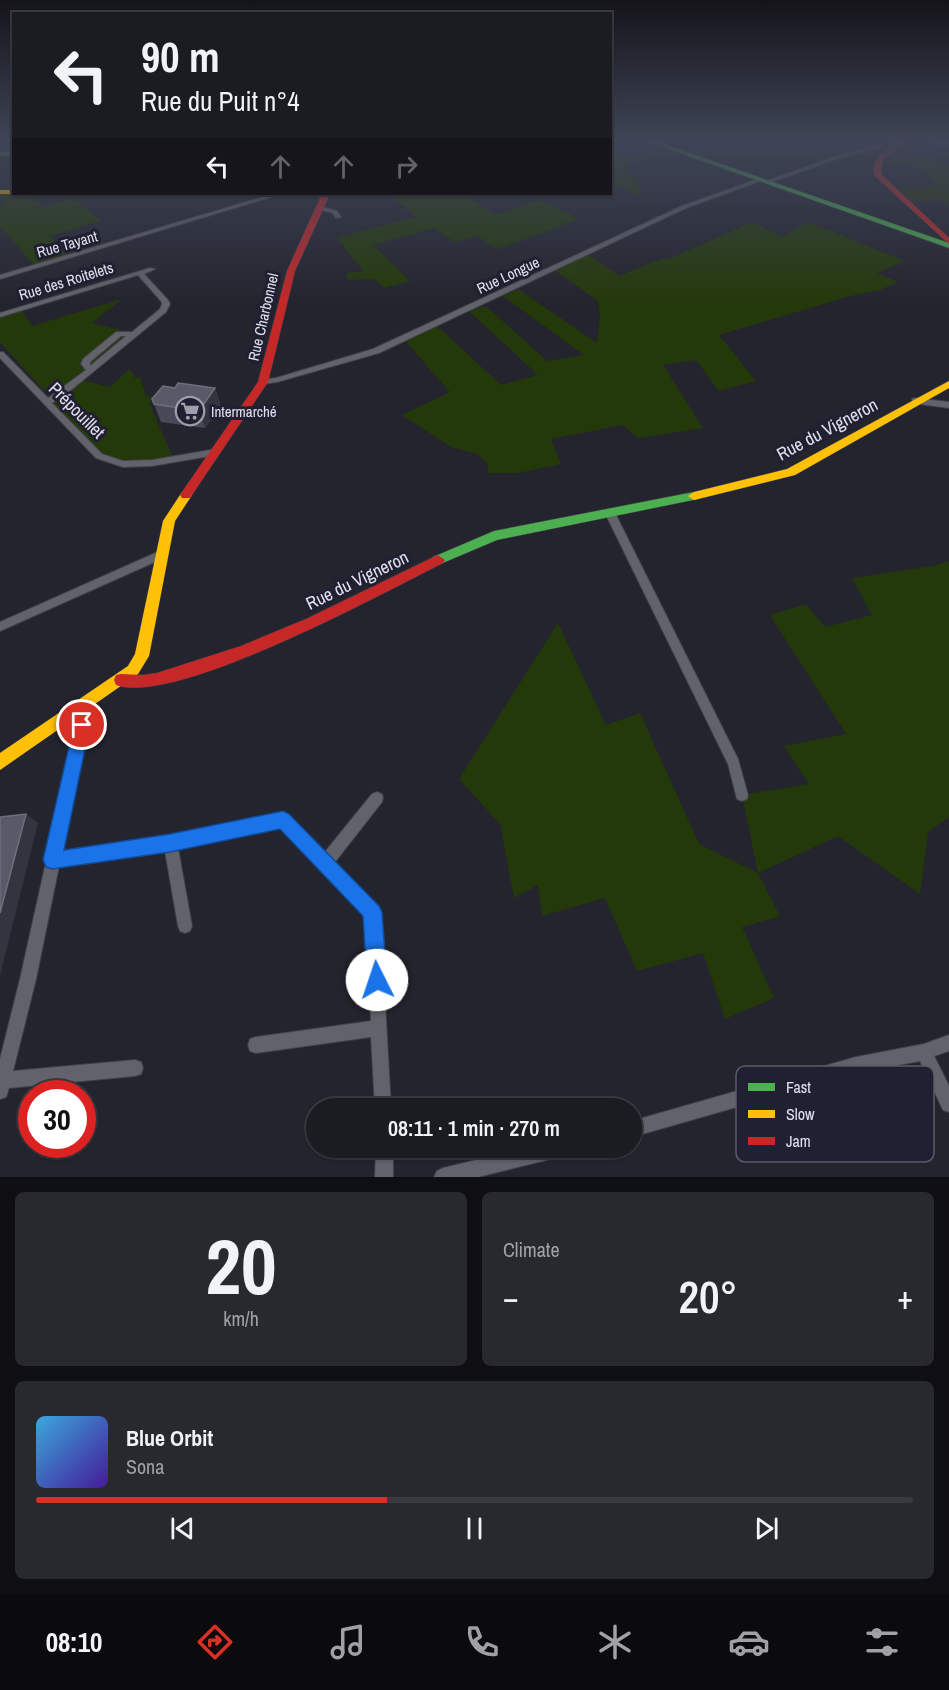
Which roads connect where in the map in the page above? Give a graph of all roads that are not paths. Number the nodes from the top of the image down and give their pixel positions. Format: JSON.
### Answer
{"nodes":[{"id":1,"x":724,"y":194,"type":"edge"},
{"id":2,"x":801,"y":194,"type":"edge"},
{"id":3,"x":898,"y":194,"type":"edge"},
{"id":4,"x":275,"y":195,"type":"edge"},
{"id":5,"x":326,"y":195,"type":"edge"},
{"id":6,"x":319,"y":208,"type":"junction"},
{"id":7,"x":338,"y":217,"type":"dead end"},
{"id":8,"x":949,"y":242,"type":"edge"},
{"id":9,"x":949,"y":246,"type":"edge"},
{"id":10,"x":152,"y":269,"type":"dead end"},
{"id":11,"x":140,"y":273,"type":"junction"},
{"id":12,"x":0,"y":277,"type":"edge"},
{"id":13,"x":0,"y":315,"type":"edge"},
{"id":14,"x":0,"y":354,"type":"edge"},
{"id":15,"x":263,"y":382,"type":"junction"},
{"id":16,"x":949,"y":384,"type":"edge"},
{"id":17,"x":915,"y":401,"type":"junction"},
{"id":18,"x":46,"y":403,"type":"junction"},
{"id":19,"x":949,"y":405,"type":"edge"},
{"id":20,"x":216,"y":452,"type":"junction"},
{"id":21,"x":610,"y":513,"type":"junction"},
{"id":22,"x":162,"y":554,"type":"junction"},
{"id":23,"x":0,"y":627,"type":"edge"},
{"id":24,"x":122,"y":680,"type":"junction"},
{"id":25,"x":87,"y":704,"type":"junction"},
{"id":26,"x":0,"y":762,"type":"edge"},
{"id":27,"x":742,"y":795,"type":"dead end"},
{"id":28,"x":377,"y":798,"type":"dead end"},
{"id":29,"x":170,"y":843,"type":"junction"},
{"id":30,"x":52,"y":860,"type":"junction"},
{"id":31,"x":326,"y":862,"type":"junction"},
{"id":32,"x":185,"y":926,"type":"dead end"},
{"id":33,"x":380,"y":1028,"type":"junction"},
{"id":34,"x":949,"y":1043,"type":"edge"},
{"id":35,"x":256,"y":1046,"type":"dead end"},
{"id":36,"x":924,"y":1052,"type":"junction"},
{"id":37,"x":852,"y":1066,"type":"edge"},
{"id":38,"x":931,"y":1066,"type":"edge"},
{"id":39,"x":135,"y":1068,"type":"dead end"},
{"id":40,"x":934,"y":1073,"type":"edge"},
{"id":41,"x":1,"y":1085,"type":"edge"},
{"id":42,"x":383,"y":1098,"type":"edge"},
{"id":43,"x":736,"y":1099,"type":"edge"},
{"id":44,"x":949,"y":1104,"type":"edge"},
{"id":45,"x":642,"y":1126,"type":"edge"},
{"id":46,"x":385,"y":1158,"type":"edge"},
{"id":47,"x":519,"y":1158,"type":"edge"},
{"id":48,"x":384,"y":1177,"type":"edge"},
{"id":49,"x":443,"y":1177,"type":"edge"}],
"edges":[{"from":1,"to":15,"type":"street","name":"Rue Longue"},
{"from":2,"to":9,"type":"main road"},
{"from":3,"to":8,"type":"main road"},
{"from":4,"to":12,"type":"street","name":"Rue Tayant"},
{"from":5,"to":6,"type":"main road","name":"Rue Charbonnel"},
{"from":6,"to":7,"type":"street"},
{"from":6,"to":15,"type":"main road","name":"Rue Charbonnel"},
{"from":10,"to":11,"type":"street","name":"Rue des Roitelets"},
{"from":11,"to":13,"type":"street","name":"Rue des Roitelets"},
{"from":11,"to":18,"type":"street","name":"Rue des Roitelets"},
{"from":14,"to":18,"type":"street","name":"Prépouillet"},
{"from":15,"to":20,"type":"main road","name":"Rue Charbonnel"},
{"from":16,"to":17,"type":"main road","name":"Rue du Vigneron"},
{"from":17,"to":19,"type":"street"},
{"from":17,"to":21,"type":"main road","name":"Rue du Vigneron"},
{"from":18,"to":20,"type":"street","name":"Prépouillet"},
{"from":20,"to":22,"type":"main road","name":"Rue Charbonnel"},
{"from":21,"to":24,"type":"main road","name":"Rue du Vigneron"},
{"from":21,"to":27,"type":"street"},
{"from":22,"to":23,"type":"street"},
{"from":22,"to":24,"type":"main road","name":"Rue Charbonnel"},
{"from":24,"to":25,"type":"main road","name":"Rue Charbonnel"},
{"from":25,"to":26,"type":"main road","name":"Rue Charbonnel"},
{"from":25,"to":30,"type":"street"},
{"from":28,"to":31,"type":"street"},
{"from":29,"to":30,"type":"street"},
{"from":29,"to":31,"type":"street"},
{"from":29,"to":32,"type":"street"},
{"from":30,"to":41,"type":"street"},
{"from":31,"to":33,"type":"street"},
{"from":33,"to":35,"type":"street"},
{"from":33,"to":42,"type":"street"},
{"from":34,"to":36,"type":"street"},
{"from":36,"to":37,"type":"street"},
{"from":36,"to":38,"type":"street"},
{"from":39,"to":41,"type":"street"},
{"from":40,"to":44,"type":"street"},
{"from":43,"to":45,"type":"street"},
{"from":46,"to":48,"type":"street"},
{"from":47,"to":49,"type":"street"}]}
